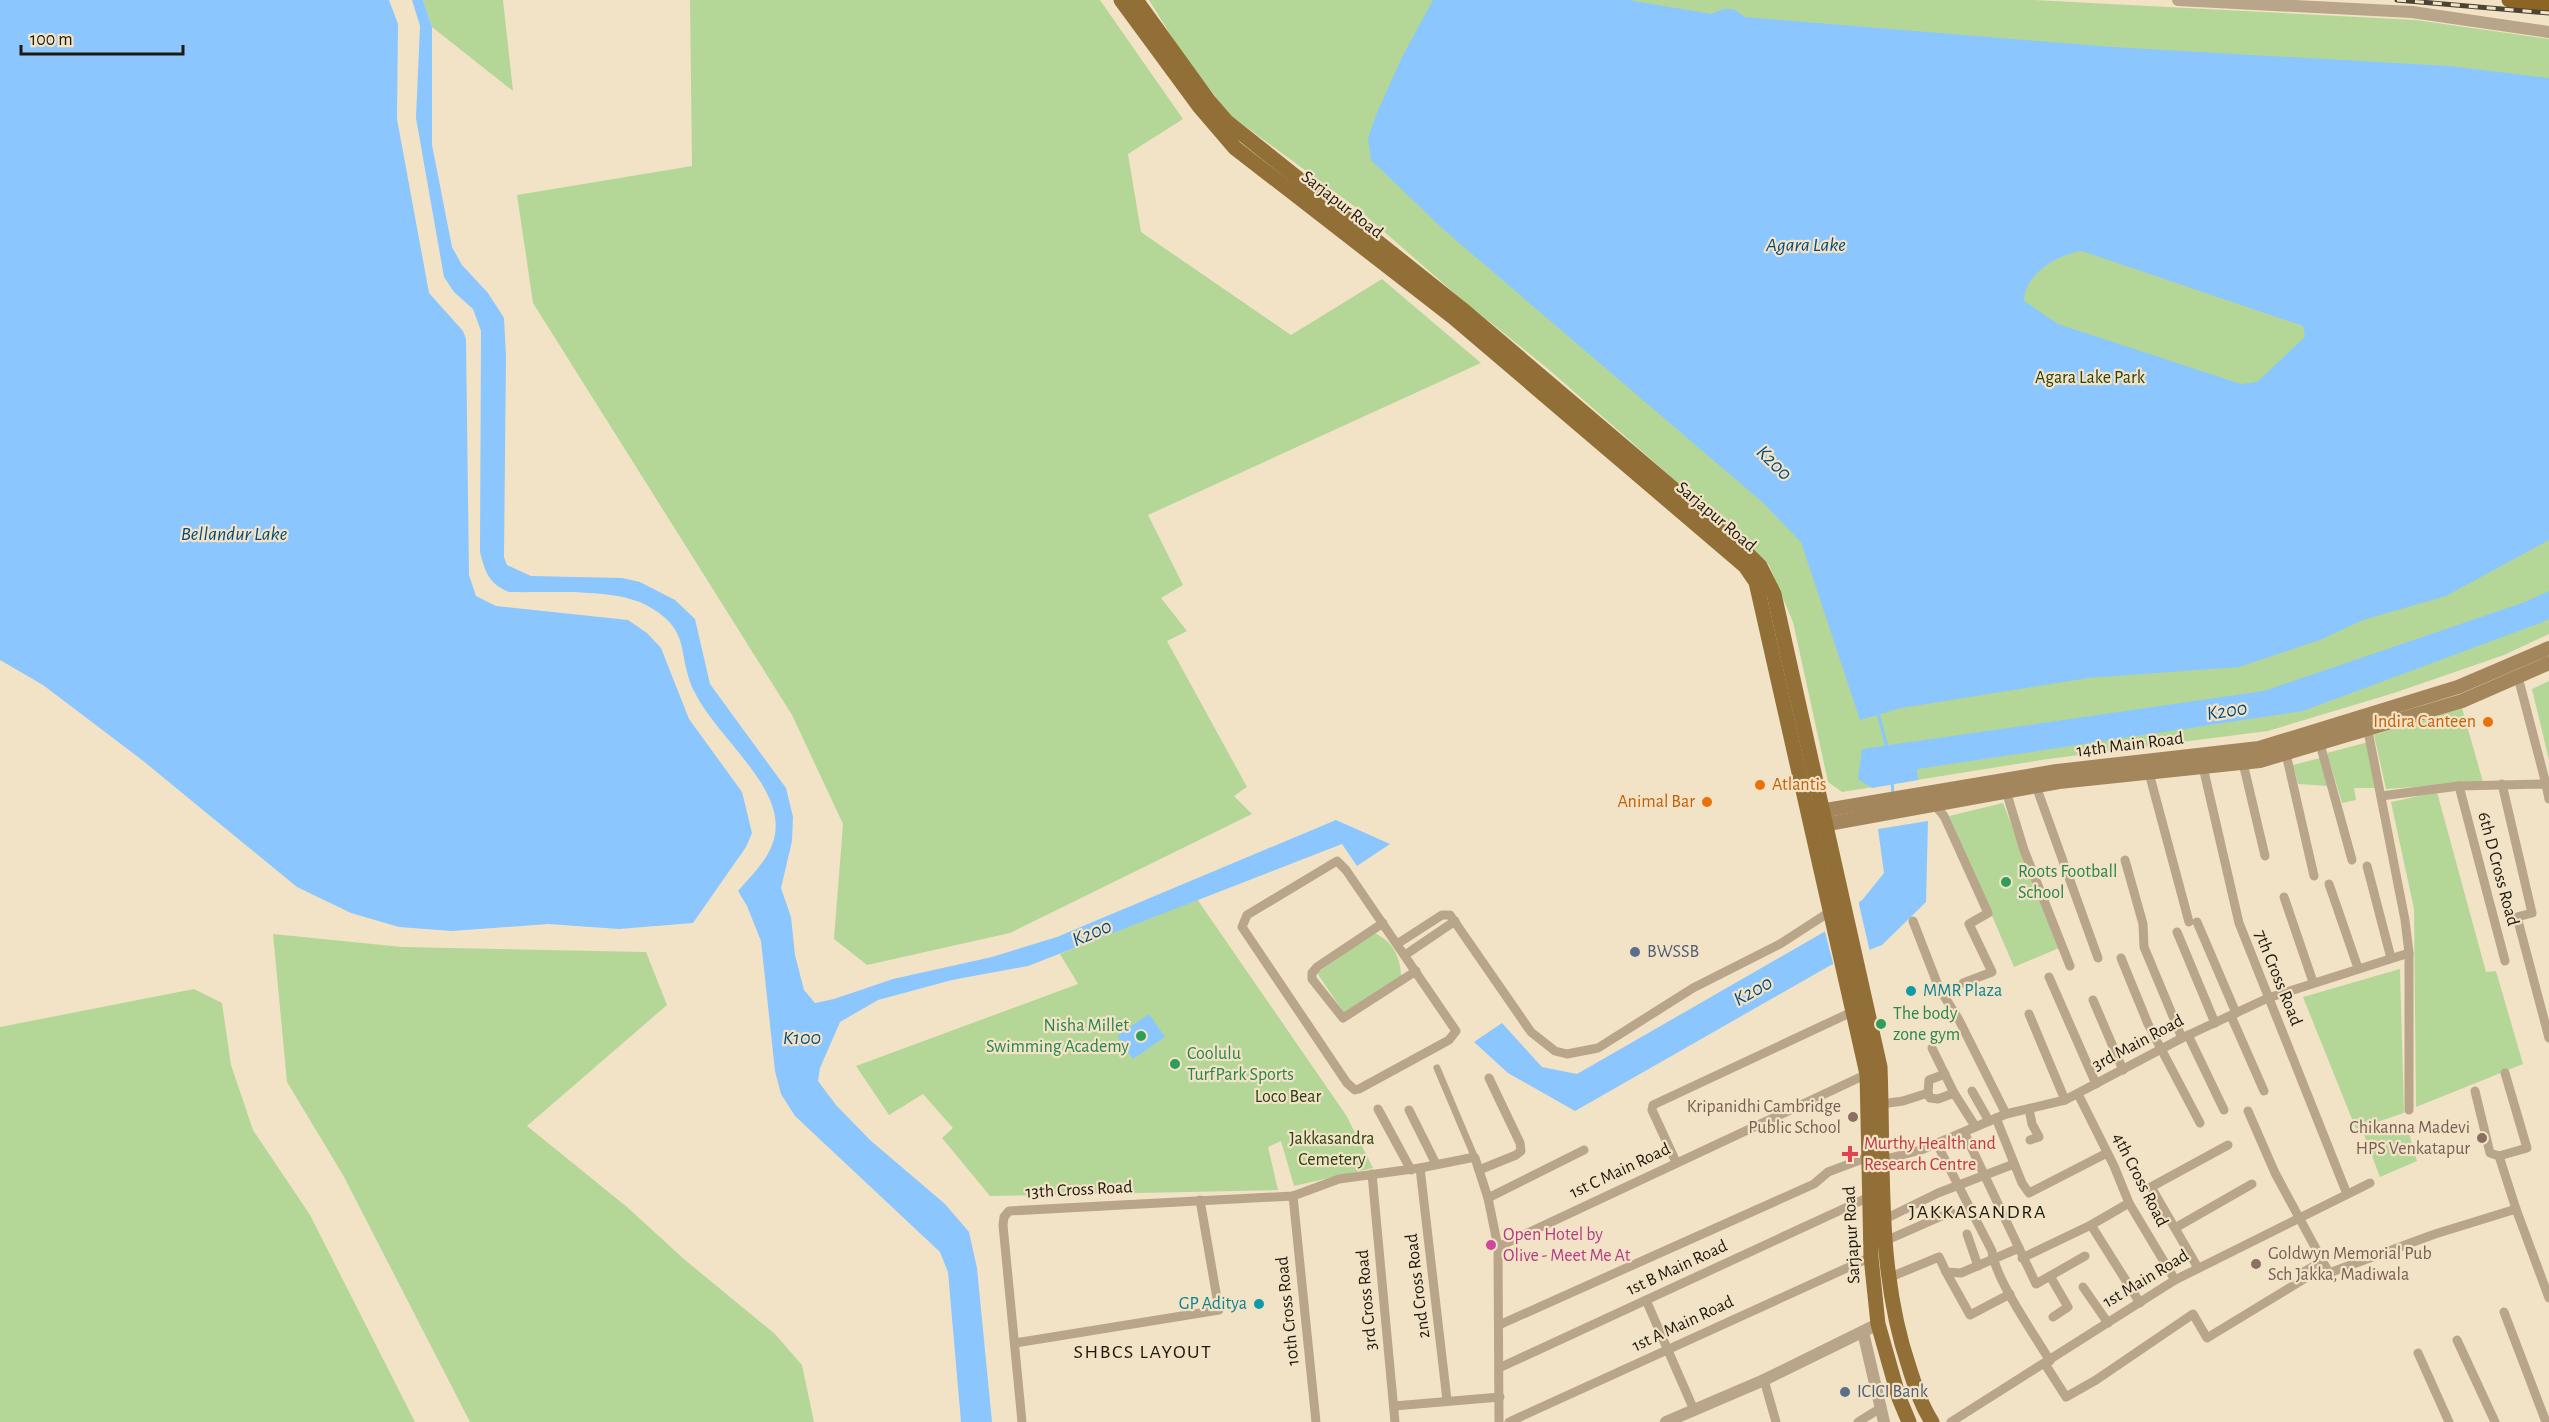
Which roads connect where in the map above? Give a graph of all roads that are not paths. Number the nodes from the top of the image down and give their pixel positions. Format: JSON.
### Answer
{"nodes":[{"id":1,"x":1121,"y":0,"type":"edge"},
{"id":2,"x":1136,"y":0,"type":"edge"},
{"id":3,"x":2178,"y":0,"type":"edge"},
{"id":4,"x":2509,"y":0,"type":"edge"},
{"id":5,"x":2549,"y":7,"type":"edge"},
{"id":6,"x":2549,"y":32,"type":"edge"},
{"id":7,"x":1504,"y":352,"type":"junction"},
{"id":8,"x":2549,"y":648,"type":"edge"},
{"id":9,"x":2549,"y":663,"type":"edge"},
{"id":10,"x":2518,"y":677,"type":"junction"},
{"id":11,"x":2367,"y":724,"type":"junction"},
{"id":12,"x":2320,"y":744,"type":"junction"},
{"id":13,"x":2286,"y":754,"type":"junction"},
{"id":14,"x":2243,"y":763,"type":"junction"},
{"id":15,"x":2203,"y":767,"type":"junction"},
{"id":16,"x":2149,"y":773,"type":"junction"},
{"id":17,"x":2502,"y":784,"type":"junction"},
{"id":18,"x":2548,"y":784,"type":"edge"},
{"id":19,"x":2036,"y":786,"type":"junction"},
{"id":20,"x":2459,"y":786,"type":"junction"},
{"id":21,"x":2006,"y":791,"type":"junction"},
{"id":22,"x":2381,"y":795,"type":"junction"},
{"id":23,"x":2549,"y":799,"type":"edge"},
{"id":24,"x":1928,"y":801,"type":"junction"},
{"id":25,"x":1817,"y":819,"type":"junction"},
{"id":26,"x":2265,"y":856,"type":"dead end"},
{"id":27,"x":2125,"y":860,"type":"dead end"},
{"id":28,"x":2352,"y":860,"type":"dead end"},
{"id":29,"x":2367,"y":866,"type":"dead end"},
{"id":30,"x":2314,"y":876,"type":"dead end"},
{"id":31,"x":2329,"y":884,"type":"dead end"},
{"id":32,"x":2284,"y":897,"type":"dead end"},
{"id":33,"x":1836,"y":912,"type":"junction"},
{"id":34,"x":1455,"y":921,"type":"junction"},
{"id":35,"x":1913,"y":921,"type":"dead end"},
{"id":36,"x":1383,"y":923,"type":"junction"},
{"id":37,"x":2177,"y":932,"type":"dead end"},
{"id":38,"x":1397,"y":944,"type":"junction"},
{"id":39,"x":2409,"y":953,"type":"junction"},
{"id":40,"x":1405,"y":955,"type":"junction"},
{"id":41,"x":2098,"y":958,"type":"dead end"},
{"id":42,"x":2121,"y":958,"type":"dead end"},
{"id":43,"x":2391,"y":958,"type":"junction"},
{"id":44,"x":2505,"y":961,"type":"dead end"},
{"id":45,"x":1849,"y":963,"type":"junction"},
{"id":46,"x":2070,"y":966,"type":"dead end"},
{"id":47,"x":2358,"y":968,"type":"junction"},
{"id":48,"x":1416,"y":971,"type":"junction"},
{"id":49,"x":2049,"y":977,"type":"dead end"},
{"id":50,"x":2313,"y":982,"type":"junction"},
{"id":51,"x":1964,"y":983,"type":"dead end"},
{"id":52,"x":2549,"y":993,"type":"edge"},
{"id":53,"x":2538,"y":995,"type":"junction"},
{"id":54,"x":2268,"y":998,"type":"junction"},
{"id":55,"x":2093,"y":1000,"type":"dead end"},
{"id":56,"x":1854,"y":1011,"type":"junction"},
{"id":57,"x":2029,"y":1014,"type":"dead end"},
{"id":58,"x":2233,"y":1014,"type":"junction"},
{"id":59,"x":2215,"y":1023,"type":"junction"},
{"id":60,"x":2185,"y":1036,"type":"junction"},
{"id":61,"x":2549,"y":1038,"type":"edge"},
{"id":62,"x":1932,"y":1048,"type":"dead end"},
{"id":63,"x":2162,"y":1048,"type":"junction"},
{"id":64,"x":1437,"y":1068,"type":"dead end"},
{"id":65,"x":2123,"y":1070,"type":"junction"},
{"id":66,"x":2505,"y":1073,"type":"dead end"},
{"id":67,"x":1867,"y":1074,"type":"junction"},
{"id":68,"x":1945,"y":1074,"type":"junction"},
{"id":69,"x":1489,"y":1078,"type":"dead end"},
{"id":70,"x":2096,"y":1084,"type":"junction"},
{"id":71,"x":1972,"y":1091,"type":"dead end"},
{"id":72,"x":2264,"y":1091,"type":"dead end"},
{"id":73,"x":2475,"y":1091,"type":"dead end"},
{"id":74,"x":1928,"y":1093,"type":"junction"},
{"id":75,"x":1954,"y":1093,"type":"junction"},
{"id":76,"x":2078,"y":1094,"type":"junction"},
{"id":77,"x":2065,"y":1100,"type":"junction"},
{"id":78,"x":1881,"y":1104,"type":"junction"},
{"id":79,"x":1378,"y":1109,"type":"dead end"},
{"id":80,"x":2029,"y":1109,"type":"junction"},
{"id":81,"x":1408,"y":1110,"type":"dead end"},
{"id":82,"x":2224,"y":1110,"type":"dead end"},
{"id":83,"x":2409,"y":1110,"type":"dead end"},
{"id":84,"x":2248,"y":1111,"type":"dead end"},
{"id":85,"x":1997,"y":1118,"type":"junction"},
{"id":86,"x":2199,"y":1123,"type":"dead end"},
{"id":87,"x":1975,"y":1126,"type":"junction"},
{"id":88,"x":1964,"y":1132,"type":"junction"},
{"id":89,"x":2030,"y":1140,"type":"dead end"},
{"id":90,"x":1937,"y":1144,"type":"junction"},
{"id":91,"x":2228,"y":1145,"type":"dead end"},
{"id":92,"x":1584,"y":1150,"type":"dead end"},
{"id":93,"x":2107,"y":1153,"type":"junction"},
{"id":94,"x":2499,"y":1156,"type":"junction"},
{"id":95,"x":1475,"y":1158,"type":"junction"},
{"id":96,"x":1875,"y":1159,"type":"junction"},
{"id":97,"x":1676,"y":1162,"type":"junction"},
{"id":98,"x":1436,"y":1164,"type":"junction"},
{"id":99,"x":2014,"y":1164,"type":"junction"},
{"id":100,"x":1416,"y":1169,"type":"junction"},
{"id":101,"x":1479,"y":1170,"type":"junction"},
{"id":102,"x":1372,"y":1174,"type":"junction"},
{"id":103,"x":1984,"y":1176,"type":"junction"},
{"id":104,"x":2370,"y":1183,"type":"dead end"},
{"id":105,"x":2252,"y":1184,"type":"dead end"},
{"id":106,"x":1959,"y":1185,"type":"junction"},
{"id":107,"x":2347,"y":1194,"type":"junction"},
{"id":108,"x":1293,"y":1196,"type":"junction"},
{"id":109,"x":1869,"y":1197,"type":"junction"},
{"id":110,"x":1488,"y":1198,"type":"junction"},
{"id":111,"x":1200,"y":1200,"type":"junction"},
{"id":112,"x":2129,"y":1203,"type":"junction"},
{"id":113,"x":2516,"y":1209,"type":"junction"},
{"id":114,"x":1952,"y":1212,"type":"dead end"},
{"id":115,"x":2300,"y":1218,"type":"junction"},
{"id":116,"x":1883,"y":1220,"type":"junction"},
{"id":117,"x":2091,"y":1225,"type":"junction"},
{"id":118,"x":2175,"y":1228,"type":"junction"},
{"id":119,"x":1967,"y":1234,"type":"dead end"},
{"id":120,"x":1884,"y":1241,"type":"junction"},
{"id":121,"x":1498,"y":1247,"type":"junction"},
{"id":122,"x":2021,"y":1253,"type":"junction"},
{"id":123,"x":2085,"y":1256,"type":"dead end"},
{"id":124,"x":1871,"y":1257,"type":"junction"},
{"id":125,"x":1993,"y":1260,"type":"junction"},
{"id":126,"x":2323,"y":1261,"type":"junction"},
{"id":127,"x":1978,"y":1266,"type":"junction"},
{"id":128,"x":2198,"y":1268,"type":"junction"},
{"id":129,"x":1587,"y":1272,"type":"dead end"},
{"id":130,"x":1946,"y":1272,"type":"junction"},
{"id":131,"x":2050,"y":1276,"type":"junction"},
{"id":132,"x":1888,"y":1278,"type":"junction"},
{"id":133,"x":2175,"y":1280,"type":"junction"},
{"id":134,"x":1592,"y":1283,"type":"junction"},
{"id":135,"x":2083,"y":1287,"type":"dead end"},
{"id":136,"x":2010,"y":1294,"type":"junction"},
{"id":137,"x":2549,"y":1298,"type":"edge"},
{"id":138,"x":1646,"y":1300,"type":"junction"},
{"id":139,"x":2140,"y":1303,"type":"junction"},
{"id":140,"x":2504,"y":1312,"type":"dead end"},
{"id":141,"x":2053,"y":1317,"type":"dead end"},
{"id":142,"x":2108,"y":1323,"type":"junction"},
{"id":143,"x":1878,"y":1324,"type":"junction"},
{"id":144,"x":1499,"y":1325,"type":"junction"},
{"id":145,"x":1863,"y":1332,"type":"junction"},
{"id":146,"x":2457,"y":1340,"type":"dead end"},
{"id":147,"x":1015,"y":1343,"type":"junction"},
{"id":148,"x":1668,"y":1349,"type":"junction"},
{"id":149,"x":2418,"y":1353,"type":"dead end"},
{"id":150,"x":2047,"y":1363,"type":"junction"},
{"id":151,"x":1499,"y":1368,"type":"junction"},
{"id":152,"x":1764,"y":1380,"type":"junction"},
{"id":153,"x":1500,"y":1397,"type":"junction"},
{"id":154,"x":1447,"y":1400,"type":"junction"},
{"id":155,"x":1394,"y":1406,"type":"junction"},
{"id":156,"x":1879,"y":1409,"type":"junction"},
{"id":157,"x":1694,"y":1410,"type":"junction"},
{"id":158,"x":1527,"y":1418,"type":"edge"},
{"id":159,"x":1022,"y":1422,"type":"edge"},
{"id":160,"x":1316,"y":1422,"type":"edge"},
{"id":161,"x":1395,"y":1422,"type":"edge"},
{"id":162,"x":1499,"y":1422,"type":"edge"},
{"id":163,"x":1509,"y":1422,"type":"edge"},
{"id":164,"x":1666,"y":1422,"type":"edge"},
{"id":165,"x":1776,"y":1422,"type":"edge"},
{"id":166,"x":1858,"y":1422,"type":"edge"},
{"id":167,"x":1884,"y":1422,"type":"edge"},
{"id":168,"x":1909,"y":1422,"type":"edge"},
{"id":169,"x":1932,"y":1422,"type":"edge"},
{"id":170,"x":1951,"y":1422,"type":"edge"},
{"id":171,"x":2449,"y":1422,"type":"edge"},
{"id":172,"x":2494,"y":1422,"type":"edge"},
{"id":173,"x":2546,"y":1422,"type":"edge"}],
"edges":[{"from":1,"to":7,"type":"main road","name":"Sarjapur Road"},
{"from":2,"to":7,"type":"main road","name":"Sarjapur Road"},
{"from":3,"to":6,"type":"street"},
{"from":4,"to":5,"type":"highway"},
{"from":7,"to":25,"type":"main road","name":"Sarjapur Road"},
{"from":8,"to":11,"type":"main road","name":"14th Main Road"},
{"from":9,"to":10,"type":"main road","name":"14th Main Road"},
{"from":10,"to":11,"type":"main road","name":"14th Main Road"},
{"from":10,"to":18,"type":"street"},
{"from":11,"to":12,"type":"main road","name":"14th Main Road"},
{"from":11,"to":22,"type":"street"},
{"from":11,"to":24,"type":"main road","name":"14th Main Road"},
{"from":12,"to":13,"type":"main road","name":"14th Main Road"},
{"from":12,"to":28,"type":"street"},
{"from":13,"to":14,"type":"main road","name":"14th Main Road"},
{"from":13,"to":30,"type":"street"},
{"from":14,"to":15,"type":"main road","name":"14th Main Road"},
{"from":14,"to":26,"type":"street"},
{"from":15,"to":16,"type":"main road","name":"14th Main Road"},
{"from":15,"to":54,"type":"street","name":"7th Cross Road"},
{"from":16,"to":19,"type":"main road","name":"14th Main Road"},
{"from":16,"to":58,"type":"street"},
{"from":17,"to":18,"type":"street"},
{"from":17,"to":20,"type":"street"},
{"from":17,"to":53,"type":"street"},
{"from":18,"to":23,"type":"street"},
{"from":19,"to":21,"type":"main road","name":"14th Main Road"},
{"from":19,"to":41,"type":"street"},
{"from":20,"to":22,"type":"street"},
{"from":20,"to":44,"type":"street","name":"6th D Cross Road"},
{"from":21,"to":24,"type":"main road","name":"14th Main Road"},
{"from":21,"to":46,"type":"street"},
{"from":22,"to":39,"type":"street"},
{"from":24,"to":25,"type":"main road","name":"14th Main Road"},
{"from":24,"to":51,"type":"street"},
{"from":25,"to":33,"type":"main road","name":"Sarjapur Road"},
{"from":27,"to":60,"type":"street"},
{"from":29,"to":43,"type":"street"},
{"from":31,"to":47,"type":"street"},
{"from":32,"to":50,"type":"street"},
{"from":33,"to":34,"type":"street"},
{"from":33,"to":45,"type":"main road","name":"Sarjapur Road"},
{"from":34,"to":38,"type":"street"},
{"from":34,"to":40,"type":"street"},
{"from":35,"to":85,"type":"street"},
{"from":36,"to":38,"type":"street"},
{"from":36,"to":48,"type":"street"},
{"from":36,"to":48,"type":"street"},
{"from":37,"to":59,"type":"street"},
{"from":38,"to":40,"type":"street"},
{"from":39,"to":43,"type":"street","name":"3rd Main Road"},
{"from":39,"to":83,"type":"street"},
{"from":40,"to":48,"type":"street"},
{"from":42,"to":63,"type":"street"},
{"from":43,"to":47,"type":"street","name":"3rd Main Road"},
{"from":45,"to":56,"type":"main road","name":"Sarjapur Road"},
{"from":45,"to":78,"type":"main road","name":"Sarjapur Road"},
{"from":47,"to":50,"type":"street","name":"3rd Main Road"},
{"from":49,"to":70,"type":"street"},
{"from":50,"to":54,"type":"street","name":"3rd Main Road"},
{"from":52,"to":53,"type":"street"},
{"from":53,"to":61,"type":"street"},
{"from":54,"to":58,"type":"street","name":"3rd Main Road"},
{"from":54,"to":107,"type":"street","name":"7th Cross Road"},
{"from":55,"to":65,"type":"street"},
{"from":56,"to":67,"type":"main road","name":"Sarjapur Road"},
{"from":56,"to":97,"type":"street"},
{"from":57,"to":77,"type":"street"},
{"from":58,"to":59,"type":"street","name":"3rd Main Road"},
{"from":58,"to":72,"type":"street"},
{"from":59,"to":60,"type":"street","name":"3rd Main Road"},
{"from":60,"to":63,"type":"street","name":"3rd Main Road"},
{"from":60,"to":82,"type":"street"},
{"from":62,"to":68,"type":"street"},
{"from":63,"to":65,"type":"street","name":"3rd Main Road"},
{"from":63,"to":86,"type":"street"},
{"from":64,"to":95,"type":"street"},
{"from":65,"to":70,"type":"street","name":"3rd Main Road"},
{"from":66,"to":94,"type":"street"},
{"from":67,"to":96,"type":"main road","name":"Sarjapur Road"},
{"from":67,"to":97,"type":"street","name":"1st C Main Road"},
{"from":68,"to":74,"type":"street"},
{"from":68,"to":75,"type":"street"},
{"from":69,"to":101,"type":"street"},
{"from":70,"to":76,"type":"street","name":"3rd Main Road"},
{"from":71,"to":85,"type":"street"},
{"from":73,"to":94,"type":"street"},
{"from":74,"to":75,"type":"street"},
{"from":74,"to":78,"type":"street"},
{"from":75,"to":87,"type":"street"},
{"from":76,"to":77,"type":"street","name":"3rd Main Road"},
{"from":76,"to":93,"type":"street","name":"4th Cross Road"},
{"from":77,"to":80,"type":"street","name":"3rd Main Road"},
{"from":78,"to":96,"type":"main road","name":"Sarjapur Road"},
{"from":79,"to":100,"type":"street"},
{"from":80,"to":85,"type":"street","name":"3rd Main Road"},
{"from":80,"to":89,"type":"street"},
{"from":81,"to":98,"type":"street"},
{"from":84,"to":115,"type":"street"},
{"from":85,"to":87,"type":"street","name":"3rd Main Road"},
{"from":85,"to":99,"type":"street"},
{"from":87,"to":88,"type":"street","name":"3rd Main Road"},
{"from":88,"to":90,"type":"street","name":"3rd Main Road"},
{"from":88,"to":103,"type":"street"},
{"from":90,"to":96,"type":"street","name":"3rd Main Road"},
{"from":90,"to":106,"type":"street"},
{"from":91,"to":118,"type":"street"},
{"from":92,"to":110,"type":"street"},
{"from":93,"to":99,"type":"street"},
{"from":93,"to":112,"type":"street","name":"4th Cross Road"},
{"from":94,"to":113,"type":"street"},
{"from":95,"to":98,"type":"street","name":"13th Cross Road"},
{"from":95,"to":101,"type":"street"},
{"from":96,"to":109,"type":"main road","name":"Sarjapur Road"},
{"from":96,"to":116,"type":"main road","name":"Sarjapur Road"},
{"from":96,"to":134,"type":"street","name":"3rd Main Road"},
{"from":97,"to":121,"type":"street","name":"1st C Main Road"},
{"from":98,"to":100,"type":"street","name":"13th Cross Road"},
{"from":99,"to":103,"type":"street"},
{"from":100,"to":102,"type":"street","name":"13th Cross Road"},
{"from":100,"to":154,"type":"street","name":"2nd Cross Road"},
{"from":101,"to":110,"type":"street"},
{"from":102,"to":108,"type":"street","name":"13th Cross Road"},
{"from":102,"to":155,"type":"street","name":"3rd Cross Road"},
{"from":103,"to":106,"type":"street"},
{"from":103,"to":122,"type":"street"},
{"from":104,"to":107,"type":"street","name":"1st Main Road"},
{"from":105,"to":118,"type":"street"},
{"from":106,"to":116,"type":"street"},
{"from":106,"to":125,"type":"street"},
{"from":107,"to":115,"type":"street","name":"1st Main Road"},
{"from":108,"to":111,"type":"street","name":"13th Cross Road"},
{"from":108,"to":160,"type":"street","name":"10th Cross Road"},
{"from":109,"to":124,"type":"main road","name":"Sarjapur Road"},
{"from":109,"to":138,"type":"street","name":"1st B Main Road"},
{"from":110,"to":121,"type":"street"},
{"from":111,"to":147,"type":"street"},
{"from":111,"to":147,"type":"street","name":"13th Cross Road"},
{"from":112,"to":117,"type":"street"},
{"from":112,"to":133,"type":"street","name":"4th Cross Road"},
{"from":113,"to":126,"type":"street"},
{"from":113,"to":137,"type":"street"},
{"from":114,"to":120,"type":"street"},
{"from":115,"to":126,"type":"street"},
{"from":115,"to":128,"type":"street","name":"1st Main Road"},
{"from":116,"to":120,"type":"main road","name":"Sarjapur Road"},
{"from":117,"to":122,"type":"street"},
{"from":117,"to":139,"type":"street"},
{"from":118,"to":128,"type":"street"},
{"from":119,"to":127,"type":"street"},
{"from":120,"to":132,"type":"main road","name":"Sarjapur Road"},
{"from":121,"to":144,"type":"street"},
{"from":122,"to":125,"type":"street"},
{"from":122,"to":131,"type":"street"},
{"from":123,"to":131,"type":"street"},
{"from":124,"to":143,"type":"main road","name":"Sarjapur Road"},
{"from":124,"to":148,"type":"street","name":"1st A Main Road"},
{"from":125,"to":127,"type":"street"},
{"from":125,"to":136,"type":"street"},
{"from":126,"to":150,"type":"street"},
{"from":127,"to":130,"type":"street"},
{"from":128,"to":133,"type":"street","name":"1st Main Road"},
{"from":129,"to":134,"type":"street"},
{"from":130,"to":132,"type":"street"},
{"from":130,"to":136,"type":"street"},
{"from":131,"to":141,"type":"street"},
{"from":132,"to":169,"type":"main road","name":"Sarjapur Road"},
{"from":133,"to":139,"type":"street","name":"1st Main Road"},
{"from":134,"to":144,"type":"street","name":"3rd Main Road"},
{"from":135,"to":142,"type":"street"},
{"from":136,"to":150,"type":"street"},
{"from":138,"to":148,"type":"street"},
{"from":138,"to":151,"type":"street","name":"1st B Main Road"},
{"from":139,"to":142,"type":"street","name":"1st Main Road"},
{"from":140,"to":173,"type":"street"},
{"from":142,"to":150,"type":"street","name":"1st Main Road"},
{"from":143,"to":145,"type":"street"},
{"from":143,"to":168,"type":"main road","name":"Sarjapur Road"},
{"from":144,"to":151,"type":"street"},
{"from":145,"to":152,"type":"street"},
{"from":145,"to":156,"type":"street"},
{"from":146,"to":172,"type":"street"},
{"from":147,"to":159,"type":"street","name":"13th Cross Road"},
{"from":148,"to":157,"type":"street"},
{"from":148,"to":158,"type":"street","name":"1st A Main Road"},
{"from":149,"to":171,"type":"street"},
{"from":150,"to":170,"type":"street","name":"1st Main Road"},
{"from":151,"to":153,"type":"street"},
{"from":152,"to":157,"type":"street"},
{"from":152,"to":165,"type":"street"},
{"from":153,"to":154,"type":"street"},
{"from":153,"to":162,"type":"street"},
{"from":154,"to":155,"type":"street"},
{"from":155,"to":161,"type":"street","name":"3rd Cross Road"},
{"from":156,"to":166,"type":"street"},
{"from":156,"to":167,"type":"street"},
{"from":157,"to":164,"type":"street"},
{"from":158,"to":163,"type":"street","name":"1st A Main Road"}]}
